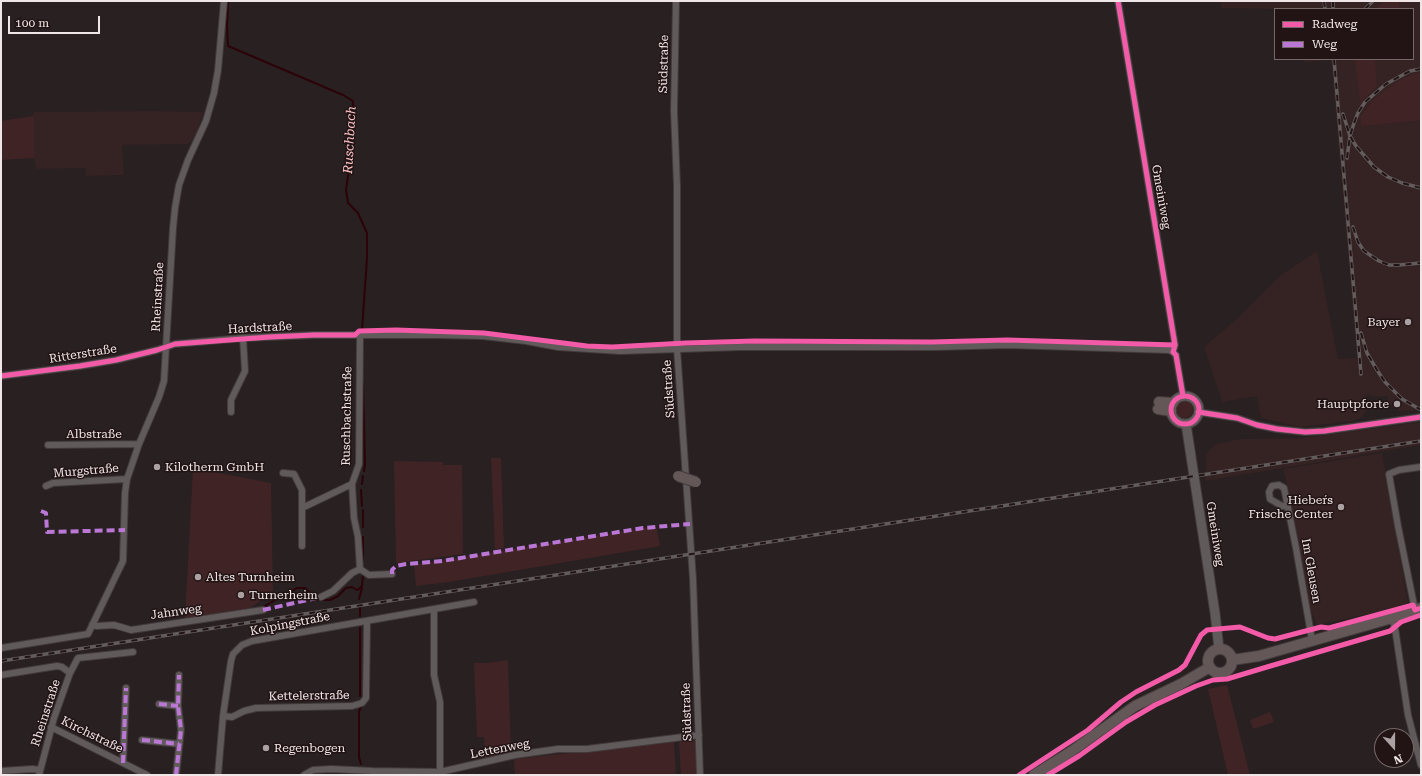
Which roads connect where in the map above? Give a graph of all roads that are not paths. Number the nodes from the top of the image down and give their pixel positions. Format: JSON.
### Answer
{"nodes":[{"id":1,"x":224,"y":1,"type":"edge"},
{"id":2,"x":676,"y":1,"type":"edge"},
{"id":3,"x":1118,"y":1,"type":"edge"},
{"id":4,"x":360,"y":335,"type":"junction"},
{"id":5,"x":243,"y":338,"type":"junction"},
{"id":6,"x":167,"y":347,"type":"junction"},
{"id":7,"x":677,"y":349,"type":"junction"},
{"id":8,"x":1173,"y":352,"type":"junction"},
{"id":9,"x":1,"y":376,"type":"edge"},
{"id":10,"x":1183,"y":396,"type":"junction"},
{"id":11,"x":1158,"y":406,"type":"dead end"},
{"id":12,"x":1172,"y":407,"type":"junction"},
{"id":13,"x":231,"y":412,"type":"dead end"},
{"id":14,"x":1198,"y":412,"type":"junction"},
{"id":15,"x":1421,"y":417,"type":"edge"},
{"id":16,"x":1186,"y":424,"type":"junction"},
{"id":17,"x":140,"y":444,"type":"junction"},
{"id":18,"x":48,"y":445,"type":"dead end"},
{"id":19,"x":1421,"y":468,"type":"edge"},
{"id":20,"x":283,"y":473,"type":"dead end"},
{"id":21,"x":678,"y":476,"type":"dead end"},
{"id":22,"x":127,"y":479,"type":"junction"},
{"id":23,"x":696,"y":482,"type":"dead end"},
{"id":24,"x":352,"y":484,"type":"junction"},
{"id":25,"x":46,"y":486,"type":"dead end"},
{"id":26,"x":1288,"y":506,"type":"dead end"},
{"id":27,"x":302,"y":508,"type":"junction"},
{"id":28,"x":302,"y":546,"type":"dead end"},
{"id":29,"x":360,"y":569,"type":"junction"},
{"id":30,"x":392,"y":574,"type":"dead end"},
{"id":31,"x":321,"y":597,"type":"dead end"},
{"id":32,"x":474,"y":602,"type":"dead end"},
{"id":33,"x":434,"y":609,"type":"junction"},
{"id":34,"x":1418,"y":609,"type":"edge"},
{"id":35,"x":263,"y":610,"type":"dead end"},
{"id":36,"x":1392,"y":618,"type":"junction"},
{"id":37,"x":367,"y":621,"type":"junction"},
{"id":38,"x":92,"y":625,"type":"junction"},
{"id":39,"x":1312,"y":640,"type":"junction"},
{"id":40,"x":1,"y":648,"type":"edge"},
{"id":41,"x":1219,"y":649,"type":"junction"},
{"id":42,"x":133,"y":652,"type":"dead end"},
{"id":43,"x":1232,"y":660,"type":"junction"},
{"id":44,"x":1210,"y":667,"type":"junction"},
{"id":45,"x":70,"y":673,"type":"junction"},
{"id":46,"x":1,"y":675,"type":"edge"},
{"id":47,"x":179,"y":675,"type":"dead end"},
{"id":48,"x":126,"y":688,"type":"dead end"},
{"id":49,"x":159,"y":704,"type":"dead end"},
{"id":50,"x":178,"y":706,"type":"junction"},
{"id":51,"x":223,"y":716,"type":"junction"},
{"id":52,"x":51,"y":728,"type":"junction"},
{"id":53,"x":699,"y":735,"type":"junction"},
{"id":54,"x":142,"y":740,"type":"dead end"},
{"id":55,"x":179,"y":744,"type":"junction"},
{"id":56,"x":124,"y":762,"type":"junction"},
{"id":57,"x":1421,"y":765,"type":"edge"},
{"id":58,"x":1,"y":771,"type":"edge"},
{"id":59,"x":39,"y":773,"type":"edge"},
{"id":60,"x":440,"y":773,"type":"edge"},
{"id":61,"x":304,"y":774,"type":"edge"},
{"id":62,"x":147,"y":775,"type":"edge"},
{"id":63,"x":176,"y":775,"type":"edge"},
{"id":64,"x":218,"y":775,"type":"edge"},
{"id":65,"x":700,"y":775,"type":"edge"},
{"id":66,"x":1034,"y":775,"type":"edge"}],
"edges":[{"from":1,"to":6,"type":"street","name":"Rheinstraße"},
{"from":2,"to":7,"type":"street","name":"Südstraße"},
{"from":3,"to":8,"type":"street","name":"Gmeiniweg"},
{"from":4,"to":5,"type":"street","name":"Hardstraße"},
{"from":4,"to":7,"type":"street","name":"Hardstraße"},
{"from":4,"to":24,"type":"street","name":"Ruschbachstraße"},
{"from":5,"to":6,"type":"street","name":"Hardstraße"},
{"from":5,"to":13,"type":"street"},
{"from":6,"to":9,"type":"street","name":"Ritterstraße"},
{"from":6,"to":17,"type":"street","name":"Rheinstraße"},
{"from":7,"to":8,"type":"street","name":"Hardstraße"},
{"from":7,"to":53,"type":"street","name":"Südstraße"},
{"from":8,"to":10,"type":"street","name":"Gmeiniweg"},
{"from":10,"to":12,"type":"street"},
{"from":10,"to":14,"type":"street"},
{"from":11,"to":12,"type":"main road"},
{"from":12,"to":16,"type":"street"},
{"from":14,"to":15,"type":"street"},
{"from":14,"to":16,"type":"street"},
{"from":16,"to":41,"type":"street","name":"Gmeiniweg"},
{"from":17,"to":18,"type":"street","name":"Albstraße"},
{"from":17,"to":22,"type":"street","name":"Rheinstraße"},
{"from":19,"to":34,"type":"street"},
{"from":20,"to":27,"type":"street"},
{"from":21,"to":23,"type":"main road","bridge":true},
{"from":22,"to":25,"type":"street","name":"Murgstraße"},
{"from":22,"to":38,"type":"street","name":"Rheinstraße"},
{"from":24,"to":27,"type":"street"},
{"from":24,"to":29,"type":"street","name":"Ruschbachstraße"},
{"from":26,"to":39,"type":"street","name":"Im Gleusen"},
{"from":27,"to":28,"type":"street"},
{"from":29,"to":30,"type":"street"},
{"from":29,"to":31,"type":"street"},
{"from":32,"to":33,"type":"street","name":"Kolpingstraße"},
{"from":33,"to":37,"type":"street","name":"Kolpingstraße"},
{"from":33,"to":60,"type":"street"},
{"from":34,"to":36,"type":"main road"},
{"from":35,"to":38,"type":"street","name":"Jahnweg"},
{"from":36,"to":39,"type":"main road"},
{"from":36,"to":57,"type":"street"},
{"from":37,"to":51,"type":"street","name":"Kolpingstraße"},
{"from":37,"to":51,"type":"street","name":"Kettelerstraße"},
{"from":38,"to":40,"type":"street","name":"Rheinstraße"},
{"from":39,"to":43,"type":"main road"},
{"from":41,"to":43,"type":"main road"},
{"from":41,"to":44,"type":"main road"},
{"from":42,"to":45,"type":"street","name":"Rheinstraße"},
{"from":43,"to":44,"type":"main road"},
{"from":44,"to":66,"type":"main road"},
{"from":45,"to":46,"type":"street"},
{"from":45,"to":52,"type":"street","name":"Rheinstraße"},
{"from":47,"to":50,"type":"street"},
{"from":48,"to":56,"type":"street","name":"Kirchstraße"},
{"from":49,"to":50,"type":"street"},
{"from":50,"to":55,"type":"street"},
{"from":51,"to":64,"type":"street","name":"Kolpingstraße"},
{"from":52,"to":56,"type":"street","name":"Kirchstraße"},
{"from":52,"to":59,"type":"street","name":"Rheinstraße"},
{"from":53,"to":60,"type":"street","name":"Lettenweg"},
{"from":53,"to":65,"type":"street","name":"Südstraße"},
{"from":54,"to":55,"type":"street"},
{"from":55,"to":63,"type":"street"},
{"from":56,"to":62,"type":"street","name":"Kirchstraße"},
{"from":58,"to":59,"type":"street"},
{"from":60,"to":61,"type":"street","name":"Lettenweg"}]}
